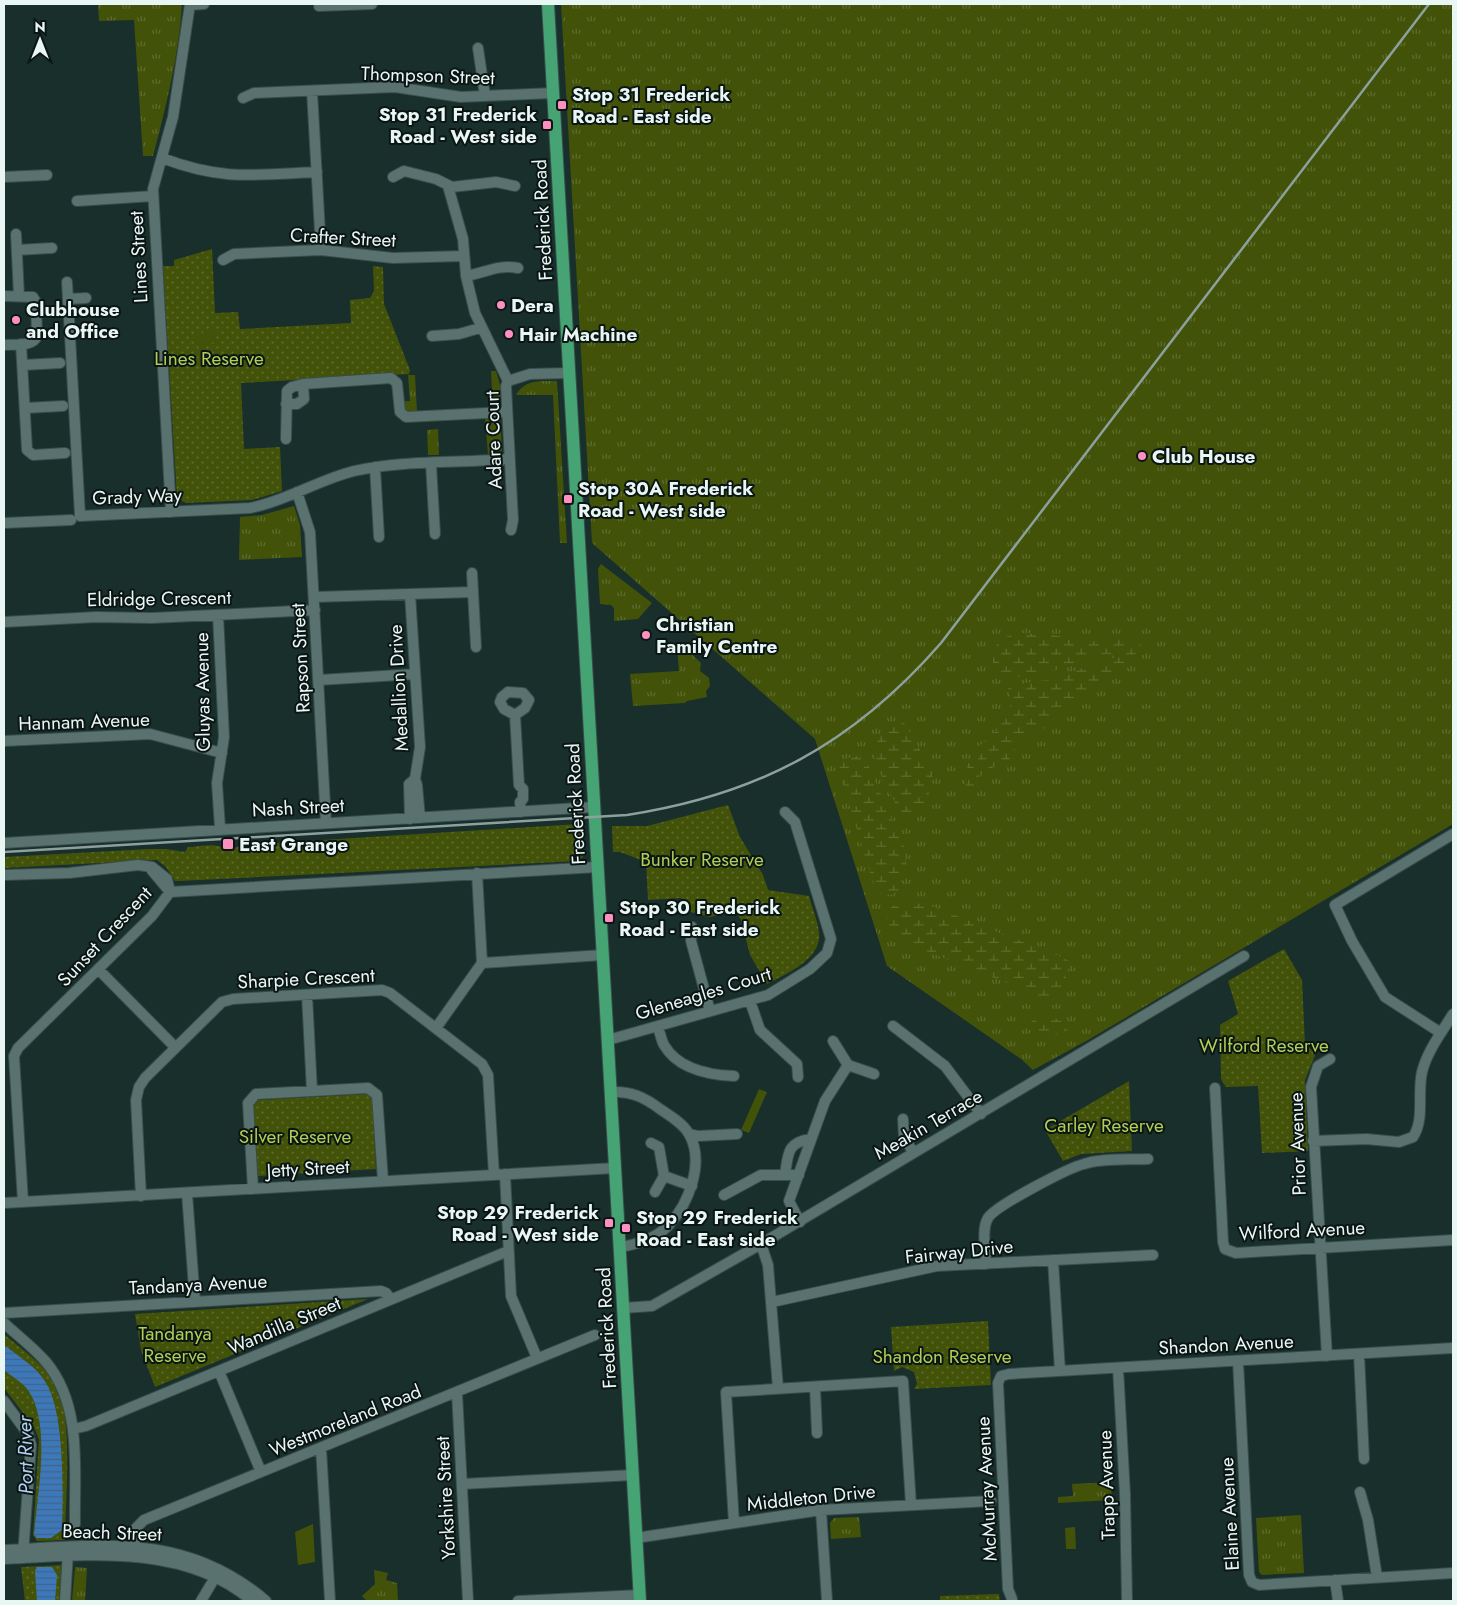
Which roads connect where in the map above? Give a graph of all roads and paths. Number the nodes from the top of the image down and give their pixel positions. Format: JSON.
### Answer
{"nodes":[{"id":1,"x":190,"y":4,"type":"edge"},
{"id":2,"x":204,"y":4,"type":"edge"},
{"id":3,"x":336,"y":4,"type":"edge"},
{"id":4,"x":372,"y":4,"type":"edge"},
{"id":5,"x":548,"y":4,"type":"edge"},
{"id":6,"x":320,"y":6,"type":"dead end"},
{"id":7,"x":478,"y":48,"type":"dead end"},
{"id":8,"x":312,"y":90,"type":"junction"},
{"id":9,"x":553,"y":93,"type":"junction"},
{"id":10,"x":484,"y":96,"type":"junction"},
{"id":11,"x":243,"y":98,"type":"dead end"},
{"id":12,"x":162,"y":158,"type":"junction"},
{"id":13,"x":317,"y":172,"type":"junction"},
{"id":14,"x":47,"y":175,"type":"dead end"},
{"id":15,"x":4,"y":177,"type":"edge"},
{"id":16,"x":393,"y":177,"type":"dead end"},
{"id":17,"x":448,"y":186,"type":"junction"},
{"id":18,"x":515,"y":186,"type":"dead end"},
{"id":19,"x":153,"y":196,"type":"junction"},
{"id":20,"x":77,"y":201,"type":"dead end"},
{"id":21,"x":16,"y":234,"type":"dead end"},
{"id":22,"x":52,"y":248,"type":"dead end"},
{"id":23,"x":17,"y":250,"type":"junction"},
{"id":24,"x":321,"y":250,"type":"junction"},
{"id":25,"x":463,"y":256,"type":"junction"},
{"id":26,"x":223,"y":260,"type":"dead end"},
{"id":27,"x":518,"y":268,"type":"dead end"},
{"id":28,"x":466,"y":276,"type":"junction"},
{"id":29,"x":67,"y":282,"type":"dead end"},
{"id":30,"x":4,"y":296,"type":"edge"},
{"id":31,"x":19,"y":296,"type":"junction"},
{"id":32,"x":86,"y":298,"type":"dead end"},
{"id":33,"x":68,"y":299,"type":"junction"},
{"id":34,"x":480,"y":328,"type":"junction"},
{"id":35,"x":432,"y":336,"type":"dead end"},
{"id":36,"x":4,"y":344,"type":"edge"},
{"id":37,"x":22,"y":344,"type":"junction"},
{"id":38,"x":60,"y":363,"type":"dead end"},
{"id":39,"x":23,"y":365,"type":"junction"},
{"id":40,"x":569,"y":373,"type":"junction"},
{"id":41,"x":508,"y":381,"type":"junction"},
{"id":42,"x":303,"y":384,"type":"junction"},
{"id":43,"x":286,"y":404,"type":"junction"},
{"id":44,"x":63,"y":406,"type":"dead end"},
{"id":45,"x":25,"y":408,"type":"junction"},
{"id":46,"x":507,"y":412,"type":"junction"},
{"id":47,"x":286,"y":439,"type":"dead end"},
{"id":48,"x":65,"y":453,"type":"dead end"},
{"id":49,"x":509,"y":459,"type":"junction"},
{"id":50,"x":431,"y":464,"type":"junction"},
{"id":51,"x":376,"y":467,"type":"junction"},
{"id":52,"x":297,"y":492,"type":"junction"},
{"id":53,"x":171,"y":512,"type":"junction"},
{"id":54,"x":71,"y":520,"type":"dead end"},
{"id":55,"x":4,"y":523,"type":"edge"},
{"id":56,"x":510,"y":530,"type":"dead end"},
{"id":57,"x":435,"y":534,"type":"dead end"},
{"id":58,"x":379,"y":537,"type":"dead end"},
{"id":59,"x":472,"y":573,"type":"dead end"},
{"id":60,"x":473,"y":592,"type":"junction"},
{"id":61,"x":410,"y":594,"type":"junction"},
{"id":62,"x":315,"y":597,"type":"junction"},
{"id":63,"x":315,"y":610,"type":"junction"},
{"id":64,"x":218,"y":615,"type":"junction"},
{"id":65,"x":4,"y":622,"type":"edge"},
{"id":66,"x":476,"y":647,"type":"dead end"},
{"id":67,"x":415,"y":674,"type":"junction"},
{"id":68,"x":319,"y":680,"type":"junction"},
{"id":69,"x":515,"y":715,"type":"dead end"},
{"id":70,"x":4,"y":741,"type":"edge"},
{"id":71,"x":222,"y":753,"type":"junction"},
{"id":72,"x":594,"y":806,"type":"junction"},
{"id":73,"x":521,"y":807,"type":"junction"},
{"id":74,"x":785,"y":812,"type":"dead end"},
{"id":75,"x":415,"y":818,"type":"junction"},
{"id":76,"x":326,"y":823,"type":"junction"},
{"id":77,"x":220,"y":828,"type":"junction"},
{"id":78,"x":1453,"y":834,"type":"edge"},
{"id":79,"x":4,"y":843,"type":"edge"},
{"id":80,"x":598,"y":866,"type":"junction"},
{"id":81,"x":477,"y":874,"type":"junction"},
{"id":82,"x":4,"y":875,"type":"edge"},
{"id":83,"x":170,"y":892,"type":"junction"},
{"id":84,"x":692,"y":926,"type":"dead end"},
{"id":85,"x":603,"y":956,"type":"junction"},
{"id":86,"x":1244,"y":956,"type":"dead end"},
{"id":87,"x":482,"y":963,"type":"junction"},
{"id":88,"x":98,"y":969,"type":"junction"},
{"id":89,"x":308,"y":995,"type":"junction"},
{"id":90,"x":750,"y":1001,"type":"junction"},
{"id":91,"x":710,"y":1011,"type":"junction"},
{"id":92,"x":1453,"y":1014,"type":"edge"},
{"id":93,"x":658,"y":1026,"type":"junction"},
{"id":94,"x":893,"y":1026,"type":"dead end"},
{"id":95,"x":436,"y":1028,"type":"junction"},
{"id":96,"x":1441,"y":1033,"type":"junction"},
{"id":97,"x":608,"y":1040,"type":"junction"},
{"id":98,"x":833,"y":1041,"type":"dead end"},
{"id":99,"x":175,"y":1047,"type":"junction"},
{"id":100,"x":1330,"y":1059,"type":"dead end"},
{"id":101,"x":848,"y":1065,"type":"junction"},
{"id":102,"x":874,"y":1074,"type":"dead end"},
{"id":103,"x":734,"y":1076,"type":"dead end"},
{"id":104,"x":798,"y":1077,"type":"dead end"},
{"id":105,"x":1214,"y":1088,"type":"dead end"},
{"id":106,"x":312,"y":1091,"type":"junction"},
{"id":107,"x":611,"y":1092,"type":"junction"},
{"id":108,"x":980,"y":1114,"type":"junction"},
{"id":109,"x":903,"y":1119,"type":"dead end"},
{"id":110,"x":689,"y":1134,"type":"junction"},
{"id":111,"x":737,"y":1134,"type":"dead end"},
{"id":112,"x":811,"y":1139,"type":"junction"},
{"id":113,"x":1313,"y":1141,"type":"junction"},
{"id":114,"x":651,"y":1143,"type":"dead end"},
{"id":115,"x":913,"y":1152,"type":"junction"},
{"id":116,"x":1148,"y":1159,"type":"dead end"},
{"id":117,"x":615,"y":1168,"type":"junction"},
{"id":118,"x":500,"y":1174,"type":"junction"},
{"id":119,"x":785,"y":1175,"type":"junction"},
{"id":120,"x":798,"y":1175,"type":"junction"},
{"id":121,"x":664,"y":1176,"type":"junction"},
{"id":122,"x":383,"y":1181,"type":"junction"},
{"id":123,"x":692,"y":1186,"type":"junction"},
{"id":124,"x":252,"y":1189,"type":"junction"},
{"id":125,"x":655,"y":1192,"type":"dead end"},
{"id":126,"x":187,"y":1193,"type":"junction"},
{"id":127,"x":724,"y":1195,"type":"dead end"},
{"id":128,"x":141,"y":1196,"type":"junction"},
{"id":129,"x":23,"y":1202,"type":"junction"},
{"id":130,"x":4,"y":1203,"type":"edge"},
{"id":131,"x":800,"y":1222,"type":"junction"},
{"id":132,"x":1453,"y":1240,"type":"edge"},
{"id":133,"x":762,"y":1244,"type":"junction"},
{"id":134,"x":620,"y":1247,"type":"junction"},
{"id":135,"x":1320,"y":1247,"type":"junction"},
{"id":136,"x":508,"y":1251,"type":"junction"},
{"id":137,"x":1153,"y":1255,"type":"dead end"},
{"id":138,"x":1053,"y":1260,"type":"junction"},
{"id":139,"x":986,"y":1264,"type":"junction"},
{"id":140,"x":391,"y":1300,"type":"junction"},
{"id":141,"x":195,"y":1302,"type":"junction"},
{"id":142,"x":772,"y":1302,"type":"junction"},
{"id":143,"x":623,"y":1308,"type":"junction"},
{"id":144,"x":4,"y":1313,"type":"edge"},
{"id":145,"x":4,"y":1323,"type":"edge"},
{"id":146,"x":596,"y":1334,"type":"dead end"},
{"id":147,"x":1453,"y":1348,"type":"edge"},
{"id":148,"x":1359,"y":1354,"type":"junction"},
{"id":149,"x":1327,"y":1356,"type":"junction"},
{"id":150,"x":537,"y":1358,"type":"junction"},
{"id":151,"x":1238,"y":1361,"type":"junction"},
{"id":152,"x":1118,"y":1368,"type":"junction"},
{"id":153,"x":219,"y":1371,"type":"junction"},
{"id":154,"x":1060,"y":1371,"type":"junction"},
{"id":155,"x":1001,"y":1376,"type":"joint"},
{"id":156,"x":815,"y":1387,"type":"junction"},
{"id":157,"x":778,"y":1388,"type":"junction"},
{"id":158,"x":457,"y":1393,"type":"junction"},
{"id":159,"x":6,"y":1408,"type":"edge"},
{"id":160,"x":73,"y":1429,"type":"junction"},
{"id":161,"x":817,"y":1433,"type":"dead end"},
{"id":162,"x":321,"y":1448,"type":"junction"},
{"id":163,"x":1364,"y":1459,"type":"dead end"},
{"id":164,"x":262,"y":1472,"type":"junction"},
{"id":165,"x":633,"y":1475,"type":"junction"},
{"id":166,"x":462,"y":1484,"type":"junction"},
{"id":167,"x":1360,"y":1492,"type":"dead end"},
{"id":168,"x":991,"y":1501,"type":"dead end"},
{"id":169,"x":911,"y":1505,"type":"junction"},
{"id":170,"x":821,"y":1510,"type":"junction"},
{"id":171,"x":75,"y":1524,"type":"dead end"},
{"id":172,"x":734,"y":1524,"type":"junction"},
{"id":173,"x":636,"y":1538,"type":"junction"},
{"id":174,"x":4,"y":1550,"type":"edge"},
{"id":175,"x":68,"y":1552,"type":"junction"},
{"id":176,"x":134,"y":1552,"type":"junction"},
{"id":177,"x":23,"y":1554,"type":"junction"},
{"id":178,"x":4,"y":1559,"type":"edge"},
{"id":179,"x":1453,"y":1573,"type":"edge"},
{"id":180,"x":217,"y":1574,"type":"junction"},
{"id":181,"x":1377,"y":1577,"type":"junction"},
{"id":182,"x":1336,"y":1580,"type":"junction"},
{"id":183,"x":640,"y":1598,"type":"edge"},
{"id":184,"x":1012,"y":1599,"type":"dead end"},
{"id":185,"x":64,"y":1601,"type":"edge"},
{"id":186,"x":201,"y":1601,"type":"edge"},
{"id":187,"x":252,"y":1601,"type":"edge"},
{"id":188,"x":266,"y":1601,"type":"edge"},
{"id":189,"x":330,"y":1601,"type":"edge"},
{"id":190,"x":468,"y":1601,"type":"edge"},
{"id":191,"x":518,"y":1601,"type":"edge"},
{"id":192,"x":827,"y":1601,"type":"edge"},
{"id":193,"x":1127,"y":1601,"type":"edge"},
{"id":194,"x":1338,"y":1601,"type":"edge"}],
"edges":[{"from":1,"to":2,"type":"street"},
{"from":1,"to":12,"type":"street","name":"Lines Street"},
{"from":3,"to":4,"type":"street"},
{"from":3,"to":6,"type":"street"},
{"from":5,"to":9,"type":"main road","name":"Frederick Road"},
{"from":7,"to":10,"type":"street"},
{"from":8,"to":10,"type":"street","name":"Thompson Street"},
{"from":8,"to":11,"type":"street","name":"Thompson Street"},
{"from":8,"to":13,"type":"street"},
{"from":9,"to":10,"type":"street","name":"Thompson Street"},
{"from":9,"to":40,"type":"main road","name":"Frederick Road"},
{"from":12,"to":13,"type":"street"},
{"from":12,"to":19,"type":"street","name":"Lines Street"},
{"from":13,"to":24,"type":"street"},
{"from":14,"to":15,"type":"street"},
{"from":16,"to":17,"type":"street"},
{"from":17,"to":18,"type":"street"},
{"from":17,"to":25,"type":"street"},
{"from":19,"to":20,"type":"street"},
{"from":19,"to":53,"type":"street","name":"Lines Street"},
{"from":21,"to":23,"type":"street"},
{"from":22,"to":23,"type":"street"},
{"from":23,"to":31,"type":"street"},
{"from":24,"to":25,"type":"street","name":"Crafter Street"},
{"from":24,"to":26,"type":"street","name":"Crafter Street"},
{"from":25,"to":28,"type":"street"},
{"from":27,"to":28,"type":"street"},
{"from":28,"to":34,"type":"street"},
{"from":29,"to":33,"type":"street","name":"Grady Way"},
{"from":30,"to":31,"type":"street"},
{"from":31,"to":37,"type":"street"},
{"from":32,"to":33,"type":"street"},
{"from":33,"to":53,"type":"street","name":"Grady Way"},
{"from":34,"to":35,"type":"street"},
{"from":34,"to":41,"type":"street"},
{"from":36,"to":37,"type":"street"},
{"from":37,"to":39,"type":"street"},
{"from":38,"to":39,"type":"street"},
{"from":39,"to":45,"type":"street"},
{"from":40,"to":41,"type":"street","name":"Adare Court"},
{"from":40,"to":72,"type":"main road","name":"Frederick Road"},
{"from":41,"to":46,"type":"street","name":"Adare Court"},
{"from":42,"to":43,"type":"street"},
{"from":42,"to":43,"type":"street"},
{"from":42,"to":46,"type":"street"},
{"from":43,"to":47,"type":"street"},
{"from":44,"to":45,"type":"street"},
{"from":45,"to":48,"type":"street"},
{"from":46,"to":49,"type":"street","name":"Adare Court"},
{"from":49,"to":50,"type":"street","name":"Grady Way"},
{"from":49,"to":56,"type":"street","name":"Adare Court"},
{"from":50,"to":51,"type":"street","name":"Grady Way"},
{"from":50,"to":57,"type":"street"},
{"from":51,"to":52,"type":"street","name":"Grady Way"},
{"from":51,"to":58,"type":"street"},
{"from":52,"to":53,"type":"street","name":"Grady Way"},
{"from":52,"to":62,"type":"street","name":"Rapson Street"},
{"from":54,"to":55,"type":"street"},
{"from":59,"to":60,"type":"street"},
{"from":60,"to":61,"type":"street"},
{"from":60,"to":66,"type":"street"},
{"from":61,"to":62,"type":"street"},
{"from":61,"to":67,"type":"street","name":"Medallion Drive"},
{"from":62,"to":63,"type":"street","name":"Rapson Street"},
{"from":63,"to":64,"type":"street","name":"Eldridge Crescent"},
{"from":63,"to":68,"type":"street","name":"Rapson Street"},
{"from":64,"to":65,"type":"street","name":"Eldridge Crescent"},
{"from":64,"to":71,"type":"street","name":"Gluyas Avenue"},
{"from":67,"to":68,"type":"street"},
{"from":67,"to":75,"type":"street","name":"Medallion Drive"},
{"from":68,"to":76,"type":"street","name":"Rapson Street"},
{"from":69,"to":73,"type":"street"},
{"from":70,"to":71,"type":"street","name":"Hannam Avenue"},
{"from":71,"to":77,"type":"street","name":"Gluyas Avenue"},
{"from":72,"to":73,"type":"street","name":"Nash Street"},
{"from":72,"to":80,"type":"main road","name":"Frederick Road"},
{"from":73,"to":75,"type":"street","name":"Nash Street"},
{"from":74,"to":90,"type":"street","name":"Gleneagles Court"},
{"from":75,"to":76,"type":"street","name":"Nash Street"},
{"from":76,"to":77,"type":"street","name":"Nash Street"},
{"from":77,"to":79,"type":"street","name":"Nash Street"},
{"from":78,"to":96,"type":"street"},
{"from":80,"to":81,"type":"street","name":"Sunset Crescent"},
{"from":80,"to":85,"type":"main road","name":"Frederick Road"},
{"from":81,"to":83,"type":"street","name":"Sunset Crescent"},
{"from":81,"to":87,"type":"street"},
{"from":82,"to":83,"type":"street"},
{"from":83,"to":88,"type":"street","name":"Sunset Crescent"},
{"from":84,"to":91,"type":"street"},
{"from":85,"to":87,"type":"street"},
{"from":85,"to":97,"type":"main road","name":"Frederick Road"},
{"from":86,"to":108,"type":"street","name":"Meakin Terrace"},
{"from":87,"to":95,"type":"street"},
{"from":88,"to":99,"type":"street"},
{"from":88,"to":129,"type":"street","name":"Sunset Crescent"},
{"from":89,"to":95,"type":"street","name":"Sharpie Crescent"},
{"from":89,"to":99,"type":"street","name":"Sharpie Crescent"},
{"from":89,"to":106,"type":"street"},
{"from":90,"to":91,"type":"street","name":"Gleneagles Court"},
{"from":90,"to":104,"type":"street"},
{"from":91,"to":93,"type":"street","name":"Gleneagles Court"},
{"from":92,"to":96,"type":"street"},
{"from":93,"to":97,"type":"street","name":"Gleneagles Court"},
{"from":93,"to":103,"type":"street"},
{"from":94,"to":108,"type":"street"},
{"from":95,"to":118,"type":"street","name":"Sharpie Crescent"},
{"from":96,"to":113,"type":"street"},
{"from":97,"to":107,"type":"main road","name":"Frederick Road"},
{"from":98,"to":101,"type":"street"},
{"from":99,"to":128,"type":"street","name":"Sharpie Crescent"},
{"from":100,"to":113,"type":"street","name":"Prior Avenue"},
{"from":101,"to":102,"type":"street"},
{"from":101,"to":112,"type":"street"},
{"from":105,"to":135,"type":"street","name":"Wilford Avenue"},
{"from":106,"to":122,"type":"street"},
{"from":106,"to":124,"type":"street"},
{"from":107,"to":110,"type":"street"},
{"from":107,"to":117,"type":"main road","name":"Frederick Road"},
{"from":108,"to":115,"type":"street","name":"Meakin Terrace"},
{"from":109,"to":115,"type":"street"},
{"from":110,"to":111,"type":"street"},
{"from":110,"to":123,"type":"street"},
{"from":112,"to":119,"type":"street"},
{"from":112,"to":120,"type":"street"},
{"from":113,"to":135,"type":"street","name":"Prior Avenue"},
{"from":114,"to":121,"type":"street"},
{"from":115,"to":131,"type":"street","name":"Meakin Terrace"},
{"from":116,"to":139,"type":"street"},
{"from":117,"to":118,"type":"street","name":"Jetty Street"},
{"from":117,"to":134,"type":"main road","name":"Frederick Road"},
{"from":118,"to":122,"type":"street","name":"Jetty Street"},
{"from":118,"to":136,"type":"street","name":"Sharpie Crescent"},
{"from":119,"to":120,"type":"street"},
{"from":119,"to":127,"type":"street"},
{"from":120,"to":131,"type":"street"},
{"from":121,"to":123,"type":"street"},
{"from":121,"to":125,"type":"street"},
{"from":122,"to":124,"type":"street","name":"Jetty Street"},
{"from":123,"to":134,"type":"street"},
{"from":124,"to":126,"type":"street","name":"Jetty Street"},
{"from":126,"to":128,"type":"street","name":"Jetty Street"},
{"from":126,"to":141,"type":"street"},
{"from":128,"to":129,"type":"street","name":"Jetty Street"},
{"from":129,"to":130,"type":"street","name":"Jetty Street"},
{"from":131,"to":133,"type":"street","name":"Meakin Terrace"},
{"from":132,"to":135,"type":"street","name":"Wilford Avenue"},
{"from":133,"to":142,"type":"street"},
{"from":133,"to":143,"type":"street","name":"Meakin Terrace"},
{"from":134,"to":143,"type":"main road","name":"Frederick Road"},
{"from":135,"to":149,"type":"street","name":"Prior Avenue"},
{"from":136,"to":140,"type":"street","name":"Wandilla Street"},
{"from":136,"to":150,"type":"street","name":"Sharpie Crescent"},
{"from":137,"to":138,"type":"street","name":"Fairway Drive"},
{"from":138,"to":139,"type":"street","name":"Fairway Drive"},
{"from":138,"to":154,"type":"street"},
{"from":139,"to":142,"type":"street","name":"Fairway Drive"},
{"from":140,"to":141,"type":"street","name":"Tandanya Avenue"},
{"from":140,"to":153,"type":"street","name":"Wandilla Street"},
{"from":141,"to":144,"type":"street","name":"Tandanya Avenue"},
{"from":142,"to":157,"type":"street"},
{"from":143,"to":165,"type":"main road","name":"Frederick Road"},
{"from":145,"to":160,"type":"street"},
{"from":146,"to":150,"type":"street","name":"Westmoreland Road"},
{"from":147,"to":148,"type":"street","name":"Shandon Avenue"},
{"from":148,"to":149,"type":"street","name":"Shandon Avenue"},
{"from":148,"to":163,"type":"street"},
{"from":149,"to":151,"type":"street","name":"Shandon Avenue"},
{"from":150,"to":158,"type":"street","name":"Westmoreland Road"},
{"from":151,"to":152,"type":"street","name":"Shandon Avenue"},
{"from":151,"to":182,"type":"street","name":"Elaine Avenue"},
{"from":152,"to":154,"type":"street","name":"Shandon Avenue"},
{"from":152,"to":193,"type":"street","name":"Trapp Avenue"},
{"from":153,"to":160,"type":"street","name":"Wandilla Street"},
{"from":153,"to":164,"type":"street"},
{"from":154,"to":155,"type":"street","name":"Shandon Avenue"},
{"from":155,"to":184,"type":"street","name":"McMurray Avenue"},
{"from":156,"to":157,"type":"street"},
{"from":156,"to":161,"type":"street"},
{"from":156,"to":169,"type":"street"},
{"from":157,"to":172,"type":"street"},
{"from":158,"to":162,"type":"street","name":"Westmoreland Road"},
{"from":158,"to":166,"type":"street","name":"Yorkshire Street"},
{"from":159,"to":177,"type":"street"},
{"from":160,"to":171,"type":"street"},
{"from":162,"to":164,"type":"street","name":"Westmoreland Road"},
{"from":162,"to":189,"type":"street"},
{"from":164,"to":176,"type":"street","name":"Westmoreland Road"},
{"from":165,"to":166,"type":"street"},
{"from":165,"to":173,"type":"main road","name":"Frederick Road"},
{"from":166,"to":190,"type":"street","name":"Yorkshire Street"},
{"from":167,"to":181,"type":"street"},
{"from":168,"to":169,"type":"street","name":"Middleton Drive"},
{"from":169,"to":170,"type":"street","name":"Middleton Drive"},
{"from":170,"to":172,"type":"street","name":"Middleton Drive"},
{"from":170,"to":192,"type":"street"},
{"from":172,"to":173,"type":"street","name":"Middleton Drive"},
{"from":173,"to":183,"type":"main road","name":"Frederick Road"},
{"from":174,"to":177,"type":"street","name":"Beach Street"},
{"from":175,"to":176,"type":"street","name":"Beach Street"},
{"from":175,"to":177,"type":"street","name":"Beach Street"},
{"from":175,"to":185,"type":"street"},
{"from":176,"to":180,"type":"street","name":"Beach Street"},
{"from":177,"to":178,"type":"street","name":"Beach Street"},
{"from":179,"to":181,"type":"street","name":"Elaine Avenue"},
{"from":180,"to":186,"type":"street"},
{"from":180,"to":187,"type":"street","name":"Beach Street"},
{"from":180,"to":188,"type":"street","name":"Beach Street"},
{"from":181,"to":182,"type":"street","name":"Elaine Avenue"},
{"from":182,"to":194,"type":"street"},
{"from":183,"to":191,"type":"street"}]}
